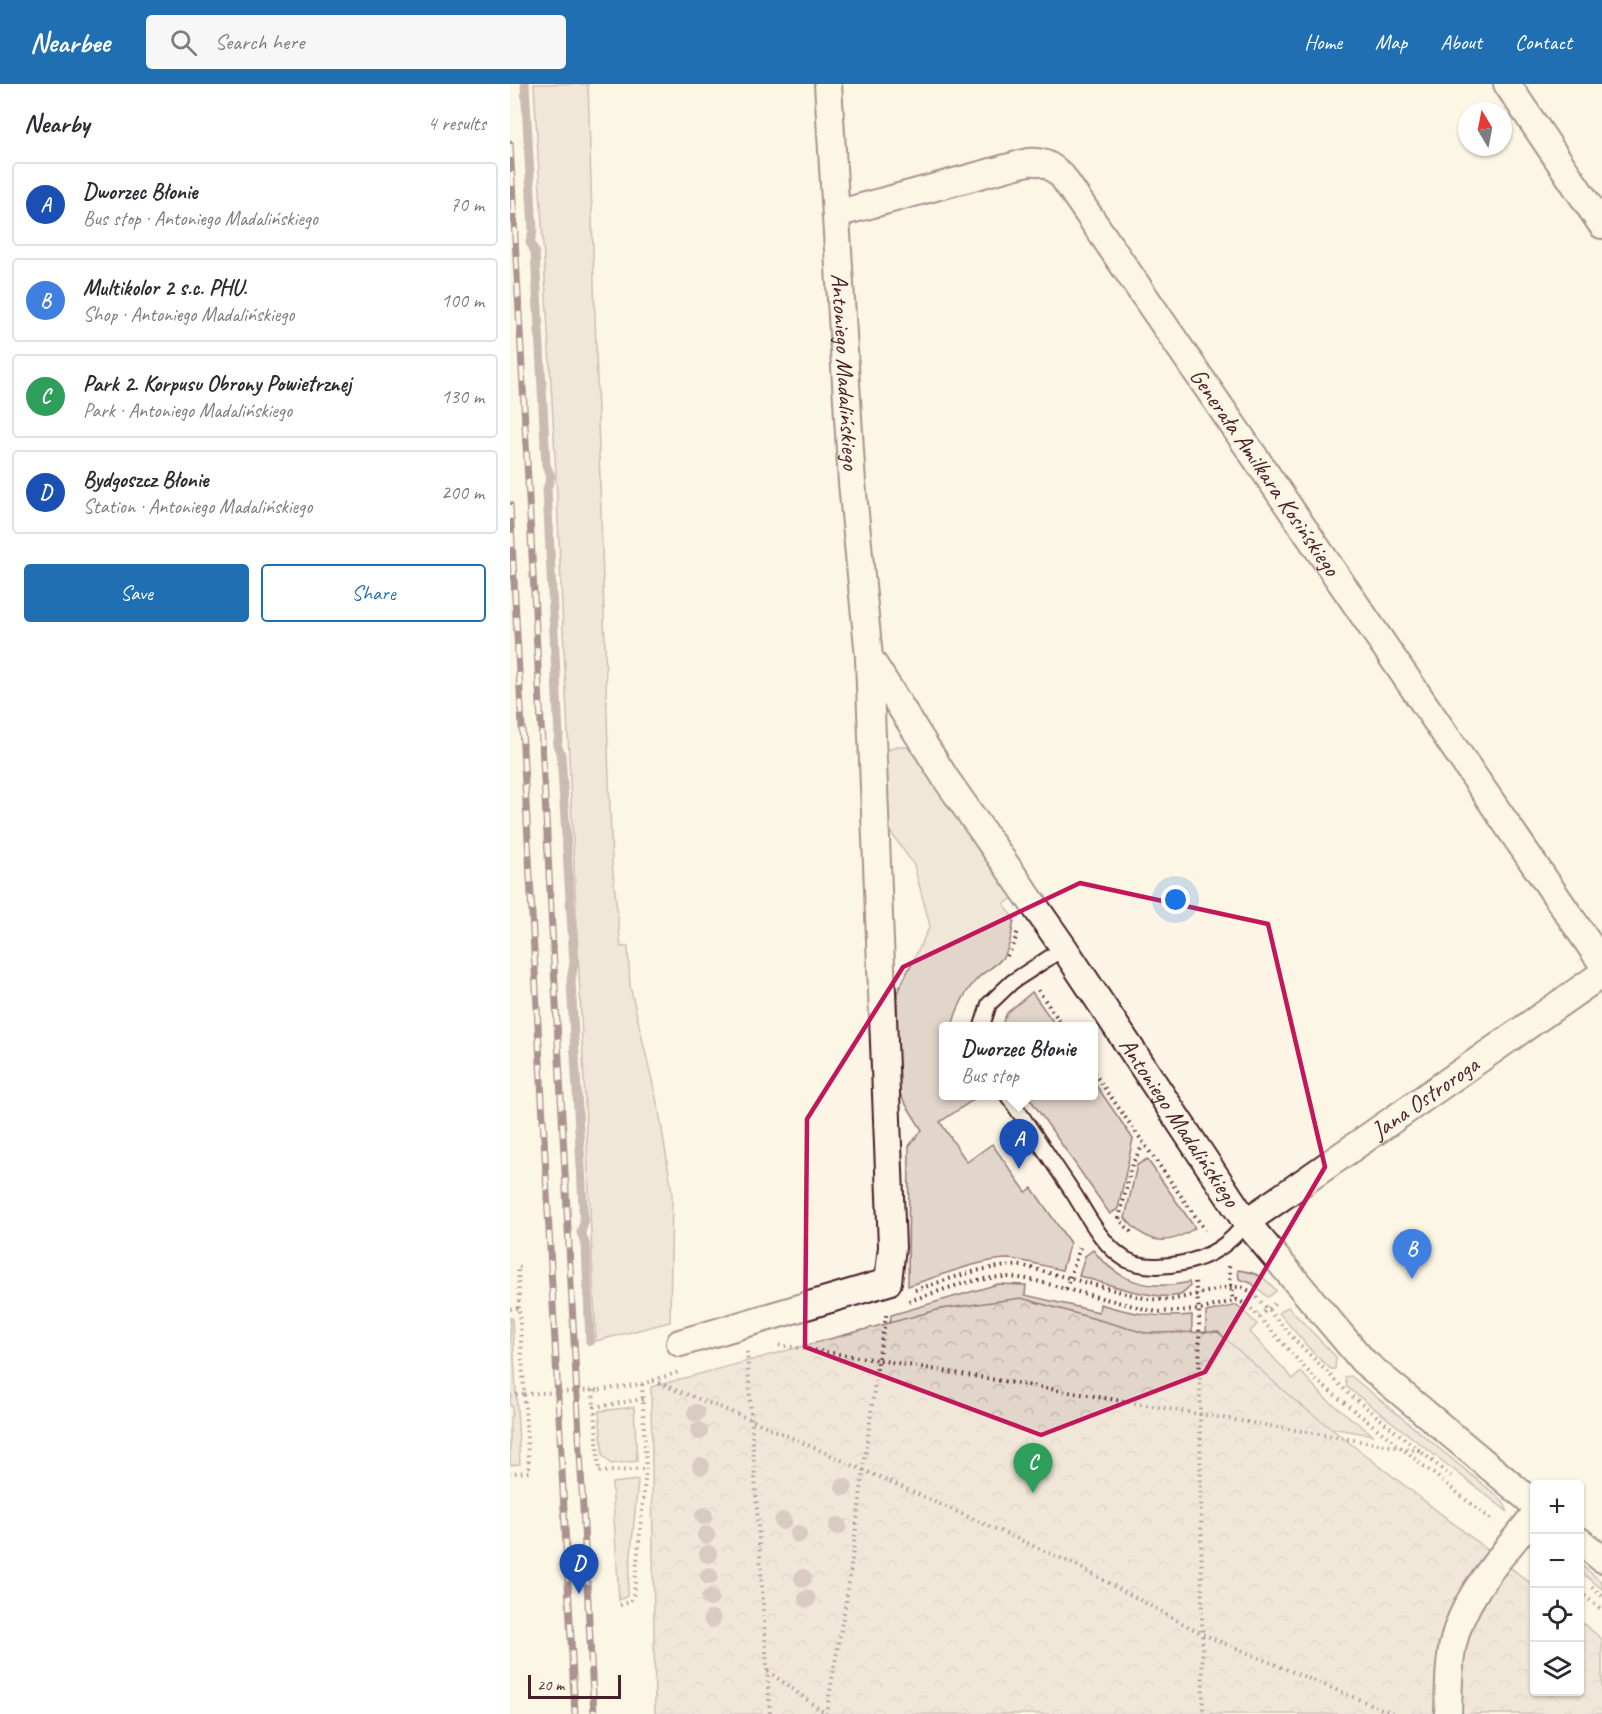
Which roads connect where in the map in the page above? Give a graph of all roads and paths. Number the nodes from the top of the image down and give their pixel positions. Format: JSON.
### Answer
{"nodes":[{"id":1,"x":828,"y":84,"type":"edge"},
{"id":2,"x":1507,"y":84,"type":"edge"},
{"id":3,"x":836,"y":214,"type":"junction"},
{"id":4,"x":1602,"y":225,"type":"edge"},
{"id":5,"x":868,"y":657,"type":"junction"},
{"id":6,"x":1064,"y":948,"type":"junction"},
{"id":7,"x":1602,"y":963,"type":"edge"},
{"id":8,"x":1602,"y":974,"type":"edge"},
{"id":9,"x":983,"y":1022,"type":"edge"},
{"id":10,"x":1098,"y":1079,"type":"edge"},
{"id":11,"x":1011,"y":1100,"type":"edge"},
{"id":12,"x":1143,"y":1145,"type":"junction"},
{"id":13,"x":1246,"y":1222,"type":"junction"},
{"id":14,"x":1074,"y":1238,"type":"dead end"},
{"id":15,"x":1138,"y":1239,"type":"dead end"},
{"id":16,"x":1220,"y":1250,"type":"junction"},
{"id":17,"x":1191,"y":1261,"type":"junction"},
{"id":18,"x":524,"y":1267,"type":"dead end"},
{"id":19,"x":1068,"y":1279,"type":"junction"},
{"id":20,"x":1233,"y":1287,"type":"junction"},
{"id":21,"x":1066,"y":1289,"type":"junction"},
{"id":22,"x":889,"y":1290,"type":"junction"},
{"id":23,"x":1197,"y":1295,"type":"junction"},
{"id":24,"x":1233,"y":1301,"type":"junction"},
{"id":25,"x":908,"y":1302,"type":"dead end"},
{"id":26,"x":519,"y":1308,"type":"junction"},
{"id":27,"x":510,"y":1309,"type":"edge"},
{"id":28,"x":1199,"y":1310,"type":"junction"},
{"id":29,"x":680,"y":1343,"type":"dead end"},
{"id":30,"x":775,"y":1344,"type":"dead end"},
{"id":31,"x":757,"y":1349,"type":"dead end"},
{"id":32,"x":747,"y":1352,"type":"junction"},
{"id":33,"x":736,"y":1355,"type":"dead end"},
{"id":34,"x":878,"y":1360,"type":"junction"},
{"id":35,"x":681,"y":1371,"type":"dead end"},
{"id":36,"x":652,"y":1380,"type":"junction"},
{"id":37,"x":642,"y":1384,"type":"junction"},
{"id":38,"x":593,"y":1390,"type":"junction"},
{"id":39,"x":524,"y":1394,"type":"junction"},
{"id":40,"x":510,"y":1395,"type":"edge"},
{"id":41,"x":643,"y":1399,"type":"junction"},
{"id":42,"x":603,"y":1406,"type":"junction"},
{"id":43,"x":1200,"y":1414,"type":"junction"},
{"id":44,"x":752,"y":1420,"type":"junction"},
{"id":45,"x":1401,"y":1448,"type":"junction"},
{"id":46,"x":646,"y":1469,"type":"junction"},
{"id":47,"x":863,"y":1470,"type":"junction"},
{"id":48,"x":510,"y":1473,"type":"edge"},
{"id":49,"x":1530,"y":1501,"type":"edge"},
{"id":50,"x":1530,"y":1521,"type":"edge"},
{"id":51,"x":1516,"y":1540,"type":"junction"},
{"id":52,"x":1584,"y":1544,"type":"edge"},
{"id":53,"x":1602,"y":1559,"type":"edge"},
{"id":54,"x":1584,"y":1595,"type":"edge"},
{"id":55,"x":620,"y":1605,"type":"dead end"},
{"id":56,"x":1602,"y":1610,"type":"edge"},
{"id":57,"x":1202,"y":1634,"type":"junction"},
{"id":58,"x":768,"y":1670,"type":"junction"},
{"id":59,"x":770,"y":1714,"type":"edge"},
{"id":60,"x":826,"y":1714,"type":"edge"},
{"id":61,"x":1203,"y":1714,"type":"edge"},
{"id":62,"x":1394,"y":1714,"type":"edge"},
{"id":63,"x":1448,"y":1714,"type":"edge"}],
"edges":[{"from":1,"to":3,"type":"street","name":"Antoniego Madalińskiego"},
{"from":2,"to":4,"type":"street"},
{"from":3,"to":5,"type":"street","name":"Antoniego Madalińskiego"},
{"from":3,"to":7,"type":"street","name":"Generała Amilkara Kosińskiego"},
{"from":5,"to":6,"type":"street","name":"Antoniego Madalińskiego"},
{"from":5,"to":22,"type":"street","name":"Antoniego Madalińskiego"},
{"from":6,"to":9,"type":"lane"},
{"from":6,"to":13,"type":"street","name":"Antoniego Madalińskiego"},
{"from":8,"to":13,"type":"street","name":"Jana Ostroroga"},
{"from":10,"to":12,"type":"path"},
{"from":11,"to":17,"type":"lane"},
{"from":12,"to":15,"type":"path"},
{"from":12,"to":16,"type":"path"},
{"from":13,"to":16,"type":"lane"},
{"from":13,"to":49,"type":"street","name":"Antoniego Madalińskiego"},
{"from":14,"to":19,"type":"path"},
{"from":16,"to":17,"type":"lane"},
{"from":16,"to":20,"type":"path"},
{"from":17,"to":23,"type":"path"},
{"from":18,"to":26,"type":"path"},
{"from":19,"to":21,"type":"path"},
{"from":19,"to":22,"type":"path"},
{"from":19,"to":23,"type":"path"},
{"from":20,"to":23,"type":"path"},
{"from":20,"to":24,"type":"path"},
{"from":20,"to":45,"type":"path"},
{"from":21,"to":25,"type":"path"},
{"from":21,"to":28,"type":"path"},
{"from":22,"to":29,"type":"street"},
{"from":22,"to":34,"type":"path"},
{"from":23,"to":28,"type":"path"},
{"from":24,"to":28,"type":"path"},
{"from":24,"to":45,"type":"path"},
{"from":26,"to":27,"type":"path"},
{"from":26,"to":39,"type":"path"},
{"from":28,"to":43,"type":"path"},
{"from":30,"to":34,"type":"path"},
{"from":31,"to":32,"type":"path"},
{"from":32,"to":33,"type":"path"},
{"from":32,"to":44,"type":"path"},
{"from":34,"to":43,"type":"path"},
{"from":34,"to":47,"type":"path"},
{"from":35,"to":36,"type":"path"},
{"from":36,"to":37,"type":"path"},
{"from":36,"to":44,"type":"path"},
{"from":37,"to":38,"type":"path"},
{"from":37,"to":41,"type":"path"},
{"from":38,"to":39,"type":"path","bridge":true},
{"from":38,"to":42,"type":"path"},
{"from":39,"to":40,"type":"path"},
{"from":39,"to":48,"type":"path"},
{"from":41,"to":42,"type":"path"},
{"from":41,"to":46,"type":"path"},
{"from":42,"to":46,"type":"path"},
{"from":43,"to":45,"type":"path"},
{"from":43,"to":57,"type":"path"},
{"from":44,"to":47,"type":"path"},
{"from":44,"to":58,"type":"path"},
{"from":45,"to":51,"type":"path"},
{"from":46,"to":55,"type":"path"},
{"from":47,"to":57,"type":"path"},
{"from":47,"to":60,"type":"path"},
{"from":50,"to":51,"type":"street"},
{"from":51,"to":63,"type":"street"},
{"from":52,"to":53,"type":"street"},
{"from":54,"to":56,"type":"path"},
{"from":57,"to":61,"type":"path"},
{"from":57,"to":62,"type":"path"},
{"from":58,"to":59,"type":"path"},
{"from":58,"to":60,"type":"path"}]}
